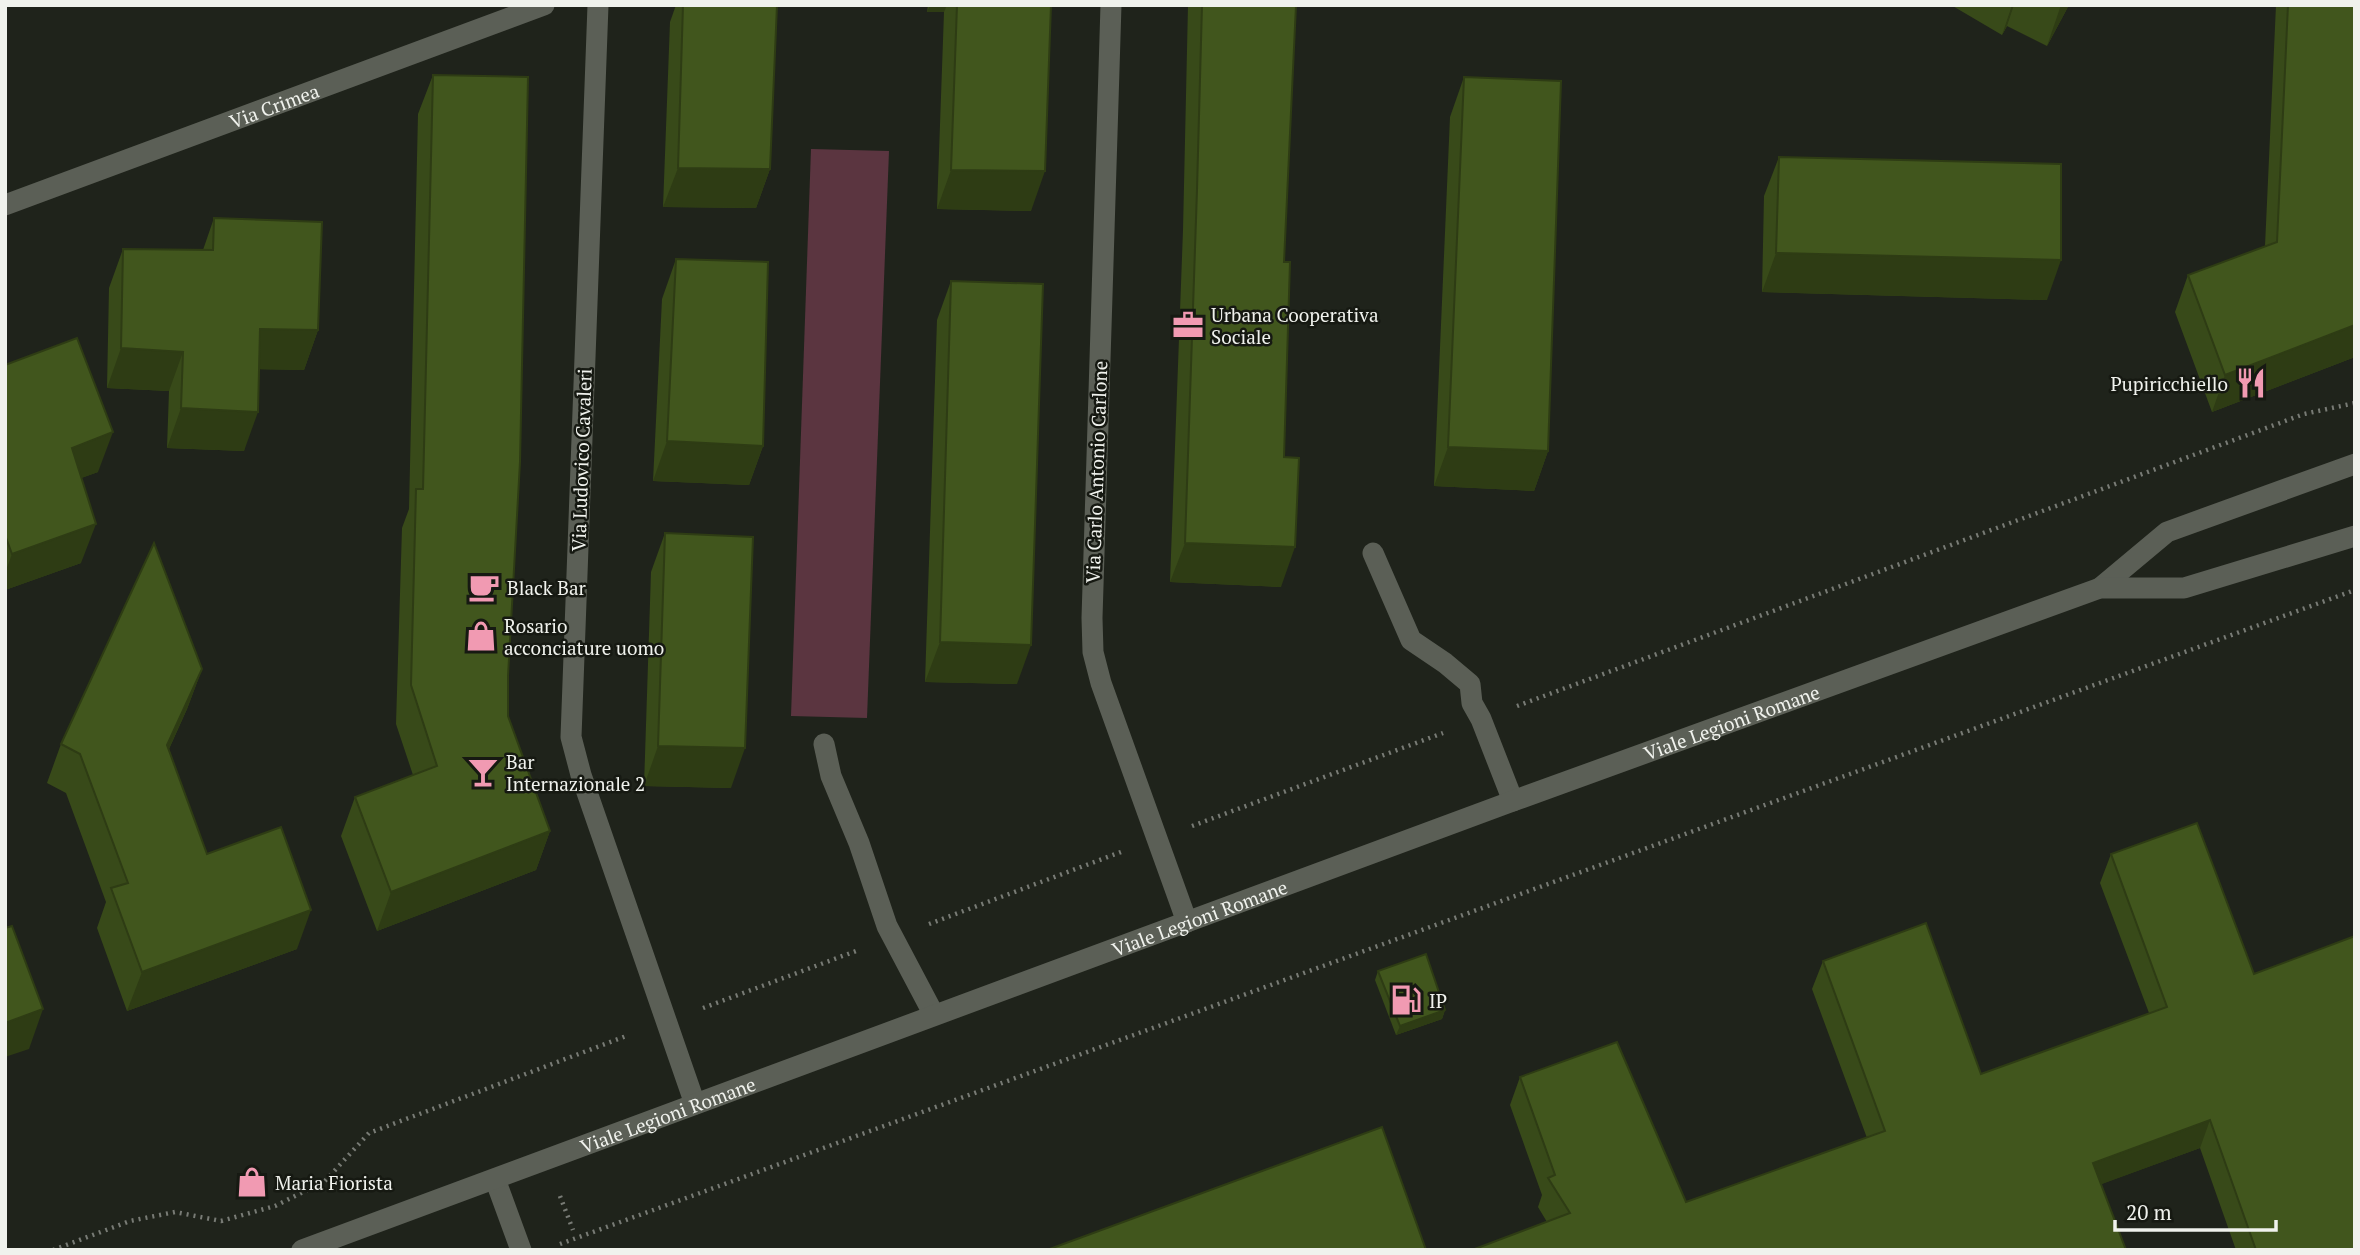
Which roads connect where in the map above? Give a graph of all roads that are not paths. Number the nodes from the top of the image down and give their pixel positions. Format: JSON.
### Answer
{"nodes":[{"id":1,"x":544,"y":5,"type":"edge"},
{"id":2,"x":598,"y":5,"type":"edge"},
{"id":3,"x":1111,"y":5,"type":"edge"},
{"id":4,"x":5,"y":205,"type":"edge"},
{"id":5,"x":2355,"y":464,"type":"edge"},
{"id":6,"x":2355,"y":536,"type":"edge"},
{"id":7,"x":1373,"y":554,"type":"dead end"},
{"id":8,"x":2099,"y":589,"type":"junction"},
{"id":9,"x":824,"y":744,"type":"dead end"},
{"id":10,"x":1513,"y":801,"type":"junction"},
{"id":11,"x":1187,"y":922,"type":"junction"},
{"id":12,"x":934,"y":1016,"type":"junction"},
{"id":13,"x":695,"y":1104,"type":"junction"},
{"id":14,"x":495,"y":1179,"type":"junction"},
{"id":15,"x":302,"y":1250,"type":"edge"},
{"id":16,"x":521,"y":1250,"type":"edge"}],
"edges":[{"from":1,"to":4,"type":"street","name":"Via Crimea"},
{"from":2,"to":13,"type":"street","name":"Via Ludovico Cavaleri"},
{"from":3,"to":11,"type":"street","name":"Via Carlo Antonio Carlone"},
{"from":5,"to":8,"type":"street","name":"Viale Legioni Romane"},
{"from":6,"to":8,"type":"street","name":"Viale Legioni Romane"},
{"from":7,"to":10,"type":"street"},
{"from":8,"to":10,"type":"street","name":"Viale Legioni Romane"},
{"from":9,"to":12,"type":"street"},
{"from":10,"to":11,"type":"street","name":"Viale Legioni Romane"},
{"from":11,"to":12,"type":"street","name":"Viale Legioni Romane"},
{"from":12,"to":13,"type":"street","name":"Viale Legioni Romane"},
{"from":13,"to":14,"type":"street","name":"Viale Legioni Romane"},
{"from":14,"to":15,"type":"street","name":"Viale Legioni Romane"},
{"from":14,"to":16,"type":"street"}]}
